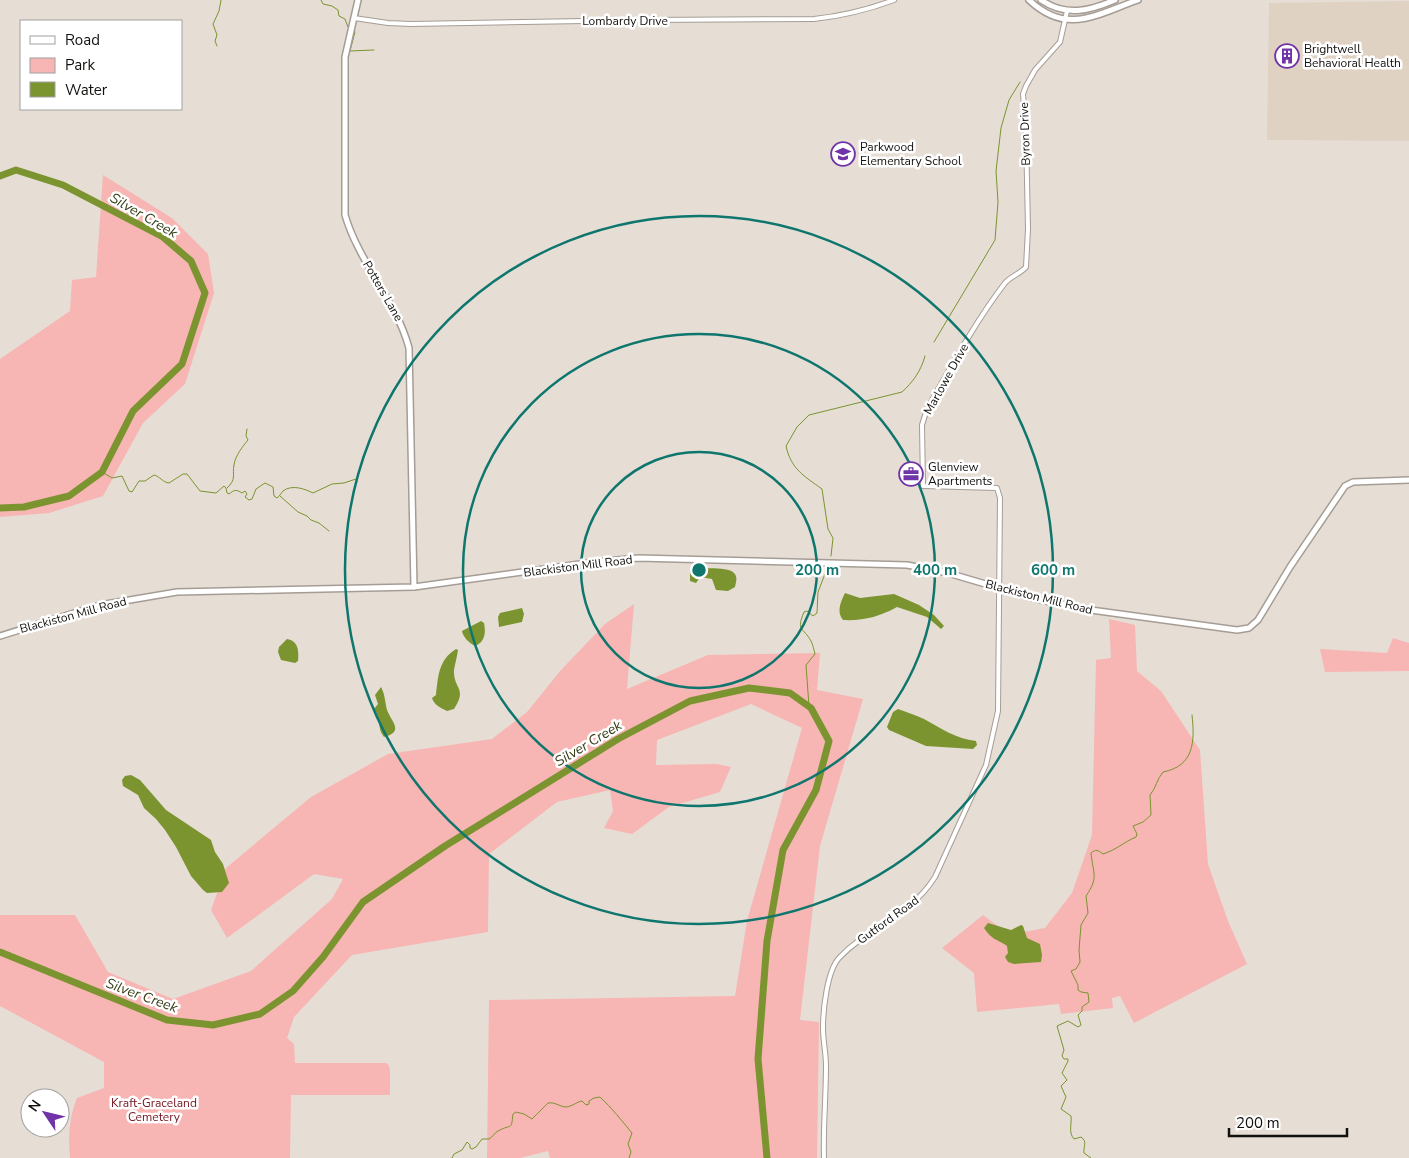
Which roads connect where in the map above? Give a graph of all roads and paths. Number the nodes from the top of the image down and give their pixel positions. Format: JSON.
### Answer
{"nodes":[{"id":1,"x":358,"y":0,"type":"edge"},
{"id":2,"x":894,"y":0,"type":"edge"},
{"id":3,"x":1029,"y":0,"type":"edge"},
{"id":4,"x":1041,"y":0,"type":"edge"},
{"id":5,"x":1115,"y":0,"type":"edge"},
{"id":6,"x":1138,"y":0,"type":"edge"},
{"id":7,"x":1067,"y":11,"type":"junction"},
{"id":8,"x":354,"y":18,"type":"junction"},
{"id":9,"x":1065,"y":19,"type":"junction"},
{"id":10,"x":1024,"y":269,"type":"joint"},
{"id":11,"x":1409,"y":480,"type":"edge"},
{"id":12,"x":414,"y":587,"type":"junction"},
{"id":13,"x":999,"y":588,"type":"junction"},
{"id":14,"x":0,"y":636,"type":"edge"},
{"id":15,"x":824,"y":1158,"type":"edge"}],
"edges":[{"from":1,"to":8,"type":"main road","name":"Potters Lane"},
{"from":2,"to":8,"type":"street","name":"Lombardy Drive"},
{"from":3,"to":9,"type":"main road"},
{"from":4,"to":7,"type":"main road"},
{"from":5,"to":7,"type":"main road"},
{"from":6,"to":9,"type":"main road"},
{"from":7,"to":9,"type":"street","name":"Byron Drive"},
{"from":8,"to":12,"type":"main road","name":"Potters Lane"},
{"from":9,"to":10,"type":"street","name":"Byron Drive"},
{"from":10,"to":13,"type":"street","name":"Marlowe Drive"},
{"from":11,"to":13,"type":"main road","name":"Blackiston Mill Road"},
{"from":12,"to":13,"type":"main road","name":"Blackiston Mill Road"},
{"from":12,"to":14,"type":"main road","name":"Blackiston Mill Road"},
{"from":13,"to":15,"type":"street","name":"Gutford Road"}]}
